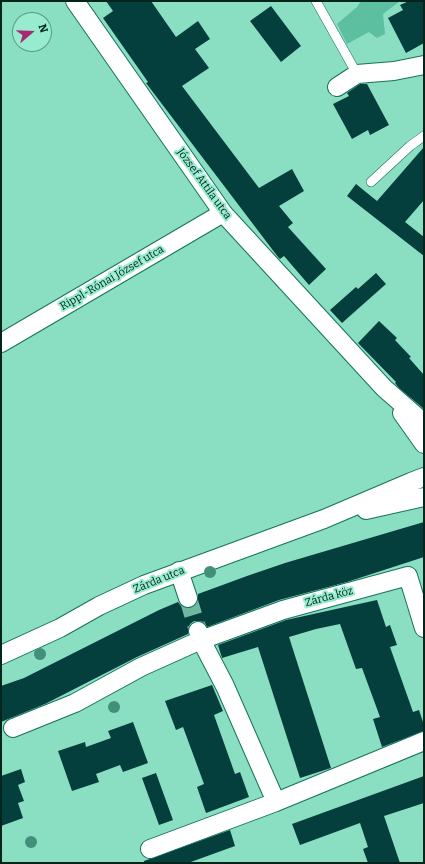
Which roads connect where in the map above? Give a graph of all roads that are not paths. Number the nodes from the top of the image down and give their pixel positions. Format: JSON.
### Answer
{"nodes":[{"id":1,"x":76,"y":1,"type":"edge"},
{"id":2,"x":316,"y":1,"type":"edge"},
{"id":3,"x":424,"y":65,"type":"edge"},
{"id":4,"x":357,"y":74,"type":"junction"},
{"id":5,"x":337,"y":87,"type":"dead end"},
{"id":6,"x":424,"y":136,"type":"edge"},
{"id":7,"x":371,"y":182,"type":"dead end"},
{"id":8,"x":223,"y":213,"type":"junction"},
{"id":9,"x":1,"y":343,"type":"edge"},
{"id":10,"x":384,"y":388,"type":"junction"},
{"id":11,"x":424,"y":423,"type":"edge"},
{"id":12,"x":424,"y":444,"type":"edge"},
{"id":13,"x":424,"y":477,"type":"edge"},
{"id":14,"x":424,"y":497,"type":"edge"},
{"id":15,"x":324,"y":519,"type":"junction"},
{"id":16,"x":179,"y":571,"type":"junction"},
{"id":17,"x":188,"y":598,"type":"tunnel mouth"},
{"id":18,"x":424,"y":628,"type":"edge"},
{"id":19,"x":199,"y":635,"type":"junction"},
{"id":20,"x":1,"y":655,"type":"edge"},
{"id":21,"x":13,"y":728,"type":"dead end"},
{"id":22,"x":424,"y":741,"type":"edge"},
{"id":23,"x":276,"y":802,"type":"junction"},
{"id":24,"x":150,"y":849,"type":"dead end"}],
"edges":[{"from":1,"to":8,"type":"street","name":"József Attila utca"},
{"from":2,"to":4,"type":"lane"},
{"from":3,"to":4,"type":"street"},
{"from":4,"to":5,"type":"street"},
{"from":6,"to":7,"type":"lane"},
{"from":8,"to":9,"type":"street","name":"Rippl-Rónai József utca"},
{"from":8,"to":10,"type":"street","name":"József Attila utca"},
{"from":10,"to":11,"type":"street","name":"József Attila utca"},
{"from":10,"to":12,"type":"street","name":"József Attila utca"},
{"from":13,"to":15,"type":"street","name":"Zárda utca"},
{"from":14,"to":15,"type":"street","name":"Zárda utca"},
{"from":15,"to":16,"type":"street","name":"Zárda utca"},
{"from":16,"to":17,"type":"street"},
{"from":16,"to":20,"type":"street","name":"Zárda utca"},
{"from":18,"to":19,"type":"street","name":"Zárda köz"},
{"from":19,"to":21,"type":"street","name":"Zárda köz"},
{"from":19,"to":23,"type":"street"},
{"from":22,"to":23,"type":"street"},
{"from":23,"to":24,"type":"street"}]}
